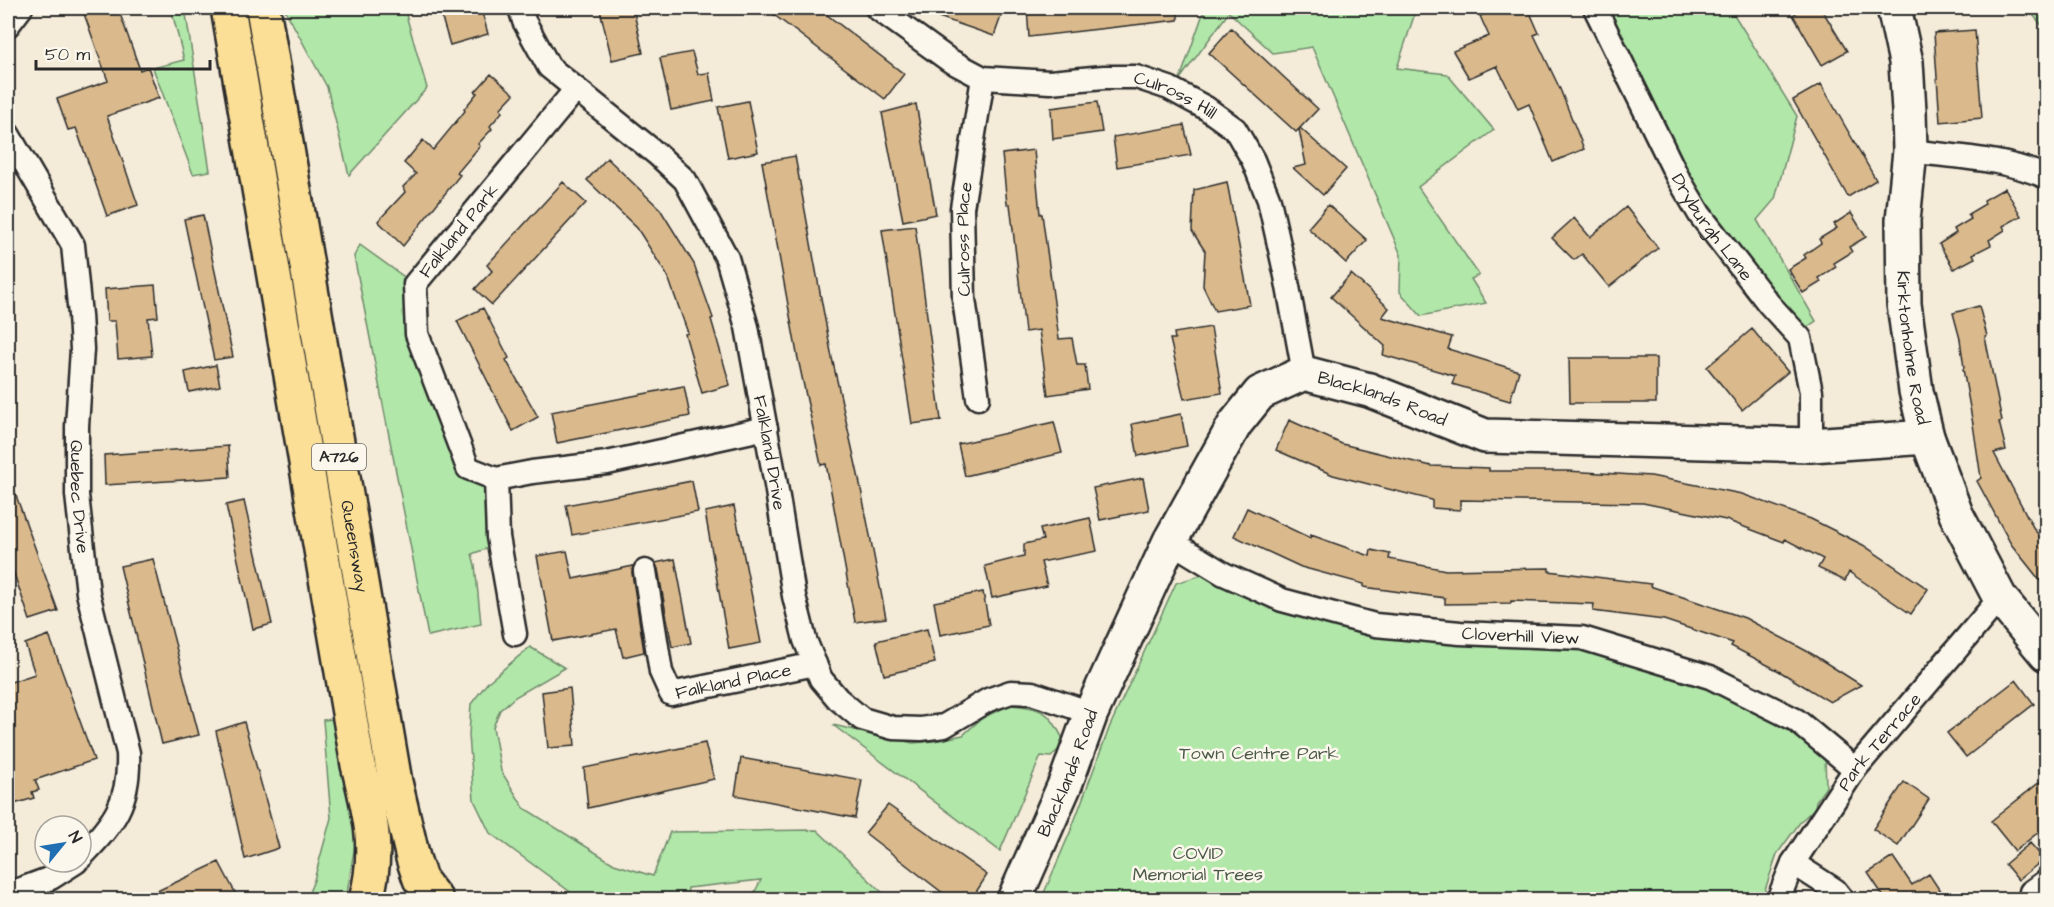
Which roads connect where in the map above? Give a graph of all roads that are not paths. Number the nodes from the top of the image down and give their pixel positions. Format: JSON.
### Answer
{"nodes":[{"id":1,"x":21,"y":8,"type":"edge"},
{"id":2,"x":228,"y":8,"type":"edge"},
{"id":3,"x":263,"y":8,"type":"edge"},
{"id":4,"x":520,"y":8,"type":"edge"},
{"id":5,"x":877,"y":8,"type":"edge"},
{"id":6,"x":1595,"y":8,"type":"edge"},
{"id":7,"x":1894,"y":8,"type":"edge"},
{"id":8,"x":8,"y":25,"type":"edge"},
{"id":9,"x":983,"y":78,"type":"junction"},
{"id":10,"x":576,"y":89,"type":"junction"},
{"id":11,"x":8,"y":134,"type":"edge"},
{"id":12,"x":1910,"y":151,"type":"junction"},
{"id":13,"x":2046,"y":177,"type":"edge"},
{"id":14,"x":1304,"y":373,"type":"junction"},
{"id":15,"x":978,"y":398,"type":"dead end"},
{"id":16,"x":766,"y":428,"type":"junction"},
{"id":17,"x":1927,"y":437,"type":"junction"},
{"id":18,"x":1811,"y":446,"type":"junction"},
{"id":19,"x":496,"y":479,"type":"junction"},
{"id":20,"x":1170,"y":541,"type":"junction"},
{"id":21,"x":645,"y":571,"type":"dead end"},
{"id":22,"x":2000,"y":598,"type":"junction"},
{"id":23,"x":515,"y":634,"type":"dead end"},
{"id":24,"x":2046,"y":654,"type":"edge"},
{"id":25,"x":815,"y":664,"type":"junction"},
{"id":26,"x":1091,"y":713,"type":"junction"},
{"id":27,"x":1855,"y":769,"type":"junction"},
{"id":28,"x":93,"y":845,"type":"edge"},
{"id":29,"x":1793,"y":862,"type":"junction"},
{"id":30,"x":57,"y":874,"type":"edge"},
{"id":31,"x":8,"y":894,"type":"edge"},
{"id":32,"x":366,"y":900,"type":"edge"},
{"id":33,"x":436,"y":900,"type":"edge"},
{"id":34,"x":1014,"y":900,"type":"edge"},
{"id":35,"x":1778,"y":900,"type":"edge"},
{"id":36,"x":1843,"y":900,"type":"edge"}],
"edges":[{"from":1,"to":8,"type":"street"},
{"from":2,"to":32,"type":"highway","name":"Queensway","number":"A726"},
{"from":3,"to":33,"type":"highway","name":"Queensway","number":"A726"},
{"from":4,"to":10,"type":"street","name":"Falkland Drive"},
{"from":5,"to":9,"type":"street","name":"Culross Hill"},
{"from":6,"to":18,"type":"street","name":"Dryburgh Lane"},
{"from":7,"to":12,"type":"street","name":"Kirktonholme Road"},
{"from":9,"to":14,"type":"street","name":"Culross Hill"},
{"from":9,"to":15,"type":"street","name":"Culross Place"},
{"from":10,"to":16,"type":"street","name":"Falkland Drive"},
{"from":10,"to":19,"type":"street","name":"Falkland Park"},
{"from":11,"to":28,"type":"street","name":"Quebec Drive"},
{"from":12,"to":13,"type":"street"},
{"from":12,"to":17,"type":"street","name":"Kirktonholme Road"},
{"from":14,"to":18,"type":"street","name":"Blacklands Road"},
{"from":14,"to":20,"type":"street","name":"Blacklands Road"},
{"from":16,"to":19,"type":"street"},
{"from":16,"to":25,"type":"street","name":"Falkland Drive"},
{"from":17,"to":18,"type":"street","name":"Blacklands Road"},
{"from":17,"to":22,"type":"street","name":"Kirktonholme Road"},
{"from":19,"to":23,"type":"street"},
{"from":20,"to":26,"type":"street","name":"Blacklands Road"},
{"from":20,"to":27,"type":"street","name":"Cloverhill View"},
{"from":21,"to":25,"type":"street","name":"Falkland Place"},
{"from":22,"to":24,"type":"street","name":"Kirktonholme Road"},
{"from":22,"to":27,"type":"street","name":"Park Terrace"},
{"from":25,"to":26,"type":"street","name":"Falkland Drive"},
{"from":26,"to":34,"type":"street","name":"Blacklands Road"},
{"from":27,"to":29,"type":"street","name":"Park Terrace"},
{"from":29,"to":35,"type":"street","name":"Park Terrace"},
{"from":29,"to":36,"type":"street"},
{"from":30,"to":31,"type":"street"}]}
